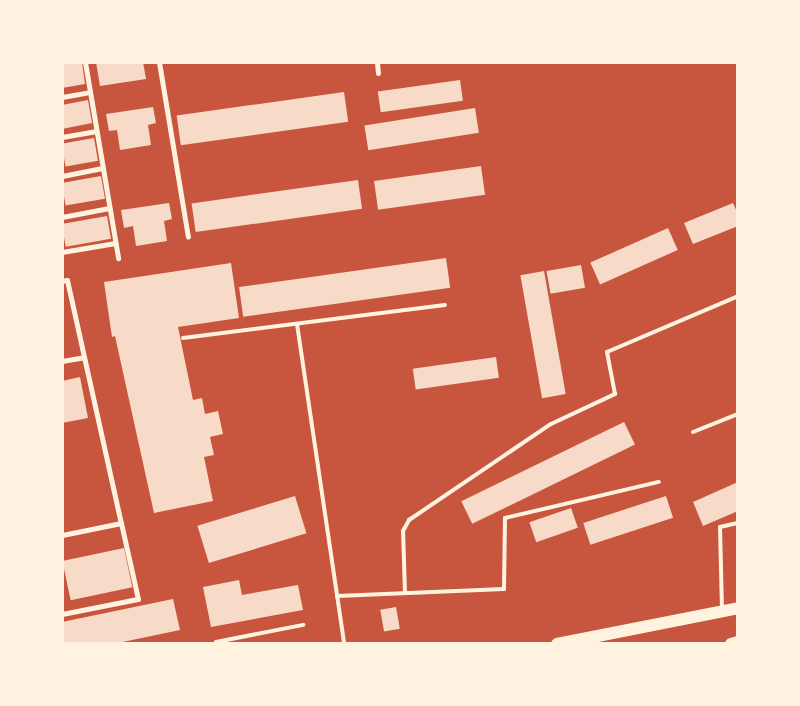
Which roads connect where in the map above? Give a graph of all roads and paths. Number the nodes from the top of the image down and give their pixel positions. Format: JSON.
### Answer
{"nodes":[{"id":1,"x":85,"y":62,"type":"edge"},
{"id":2,"x":159,"y":62,"type":"edge"},
{"id":3,"x":377,"y":62,"type":"edge"},
{"id":4,"x":378,"y":73,"type":"dead end"},
{"id":5,"x":90,"y":92,"type":"junction"},
{"id":6,"x":62,"y":97,"type":"edge"},
{"id":7,"x":96,"y":131,"type":"junction"},
{"id":8,"x":62,"y":137,"type":"edge"},
{"id":9,"x":102,"y":168,"type":"junction"},
{"id":10,"x":62,"y":176,"type":"edge"},
{"id":11,"x":109,"y":208,"type":"junction"},
{"id":12,"x":62,"y":217,"type":"edge"},
{"id":13,"x":188,"y":236,"type":"dead end"},
{"id":14,"x":115,"y":243,"type":"junction"},
{"id":15,"x":62,"y":252,"type":"edge"},
{"id":16,"x":118,"y":258,"type":"dead end"},
{"id":17,"x":62,"y":281,"type":"edge"},
{"id":18,"x":738,"y":296,"type":"edge"},
{"id":19,"x":445,"y":306,"type":"dead end"},
{"id":20,"x":297,"y":324,"type":"junction"},
{"id":21,"x":183,"y":338,"type":"dead end"},
{"id":22,"x":84,"y":357,"type":"junction"},
{"id":23,"x":62,"y":361,"type":"edge"},
{"id":24,"x":738,"y":414,"type":"edge"},
{"id":25,"x":693,"y":432,"type":"dead end"},
{"id":26,"x":659,"y":482,"type":"dead end"},
{"id":27,"x":738,"y":523,"type":"edge"},
{"id":28,"x":122,"y":524,"type":"junction"},
{"id":29,"x":62,"y":535,"type":"edge"},
{"id":30,"x":405,"y":593,"type":"junction"},
{"id":31,"x":337,"y":596,"type":"junction"},
{"id":32,"x":738,"y":608,"type":"edge"},
{"id":33,"x":722,"y":611,"type":"junction"},
{"id":34,"x":62,"y":614,"type":"edge"},
{"id":35,"x":303,"y":625,"type":"dead end"},
{"id":36,"x":234,"y":641,"type":"edge"},
{"id":37,"x":216,"y":642,"type":"dead end"},
{"id":38,"x":738,"y":642,"type":"edge"},
{"id":39,"x":344,"y":644,"type":"edge"},
{"id":40,"x":558,"y":644,"type":"edge"},
{"id":41,"x":730,"y":644,"type":"edge"}],
"edges":[{"from":1,"to":5,"type":"street"},
{"from":2,"to":13,"type":"street"},
{"from":3,"to":4,"type":"street"},
{"from":5,"to":6,"type":"street"},
{"from":5,"to":7,"type":"street"},
{"from":7,"to":8,"type":"street"},
{"from":7,"to":9,"type":"street"},
{"from":9,"to":10,"type":"street"},
{"from":9,"to":11,"type":"street"},
{"from":11,"to":12,"type":"street"},
{"from":11,"to":14,"type":"street"},
{"from":14,"to":15,"type":"street"},
{"from":14,"to":16,"type":"street"},
{"from":17,"to":22,"type":"street"},
{"from":18,"to":30,"type":"lane"},
{"from":19,"to":20,"type":"lane"},
{"from":20,"to":21,"type":"lane"},
{"from":20,"to":31,"type":"lane"},
{"from":22,"to":23,"type":"street"},
{"from":22,"to":28,"type":"street"},
{"from":24,"to":25,"type":"lane"},
{"from":26,"to":30,"type":"lane"},
{"from":27,"to":33,"type":"lane"},
{"from":28,"to":29,"type":"street"},
{"from":28,"to":34,"type":"street"},
{"from":30,"to":31,"type":"lane"},
{"from":31,"to":39,"type":"lane"},
{"from":32,"to":33,"type":"main road"},
{"from":33,"to":40,"type":"main road"},
{"from":35,"to":36,"type":"lane"},
{"from":36,"to":37,"type":"lane"},
{"from":38,"to":41,"type":"main road"}]}
